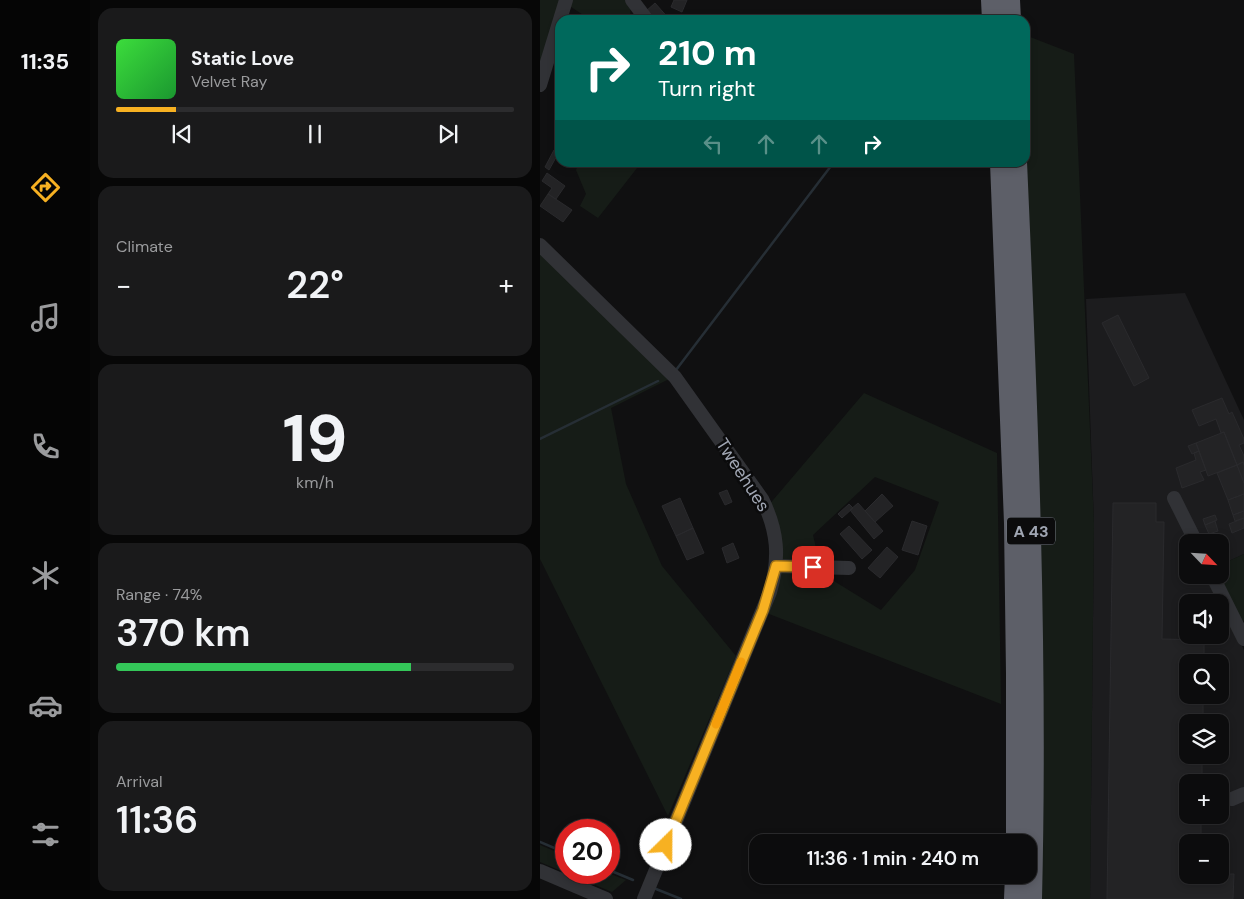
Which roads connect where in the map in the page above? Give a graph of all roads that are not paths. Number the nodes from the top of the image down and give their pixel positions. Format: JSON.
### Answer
{"nodes":[{"id":1,"x":566,"y":0,"type":"edge"},
{"id":2,"x":632,"y":0,"type":"edge"},
{"id":3,"x":992,"y":0,"type":"edge"},
{"id":4,"x":1010,"y":0,"type":"edge"},
{"id":5,"x":561,"y":15,"type":"edge"},
{"id":6,"x":643,"y":15,"type":"edge"},
{"id":7,"x":992,"y":15,"type":"edge"},
{"id":8,"x":1011,"y":15,"type":"edge"},
{"id":9,"x":555,"y":36,"type":"edge"},
{"id":10,"x":540,"y":85,"type":"edge"},
{"id":11,"x":1000,"y":167,"type":"edge"},
{"id":12,"x":1017,"y":167,"type":"edge"},
{"id":13,"x":540,"y":245,"type":"edge"},
{"id":14,"x":1174,"y":498,"type":"dead end"},
{"id":15,"x":1192,"y":534,"type":"edge"},
{"id":16,"x":776,"y":566,"type":"junction"},
{"id":17,"x":849,"y":568,"type":"dead end"},
{"id":18,"x":1217,"y":584,"type":"edge"},
{"id":19,"x":1244,"y":637,"type":"edge"},
{"id":20,"x":1016,"y":834,"type":"edge"},
{"id":21,"x":540,"y":871,"type":"edge"},
{"id":22,"x":1015,"y":884,"type":"edge"},
{"id":23,"x":606,"y":899,"type":"edge"},
{"id":24,"x":644,"y":899,"type":"edge"},
{"id":25,"x":1014,"y":899,"type":"edge"},
{"id":26,"x":1032,"y":899,"type":"edge"}],
"edges":[{"from":1,"to":5,"type":"street"},
{"from":2,"to":6,"type":"street"},
{"from":3,"to":7,"type":"highway"},
{"from":4,"to":8,"type":"highway"},
{"from":9,"to":10,"type":"street"},
{"from":11,"to":20,"type":"highway","number":"A 43"},
{"from":12,"to":26,"type":"highway","number":"A 43"},
{"from":13,"to":16,"type":"street","name":"Tweehues"},
{"from":14,"to":15,"type":"street"},
{"from":16,"to":17,"type":"street"},
{"from":16,"to":24,"type":"street","name":"Tweehues"},
{"from":18,"to":19,"type":"street"},
{"from":21,"to":23,"type":"street"},
{"from":22,"to":25,"type":"highway"}]}
